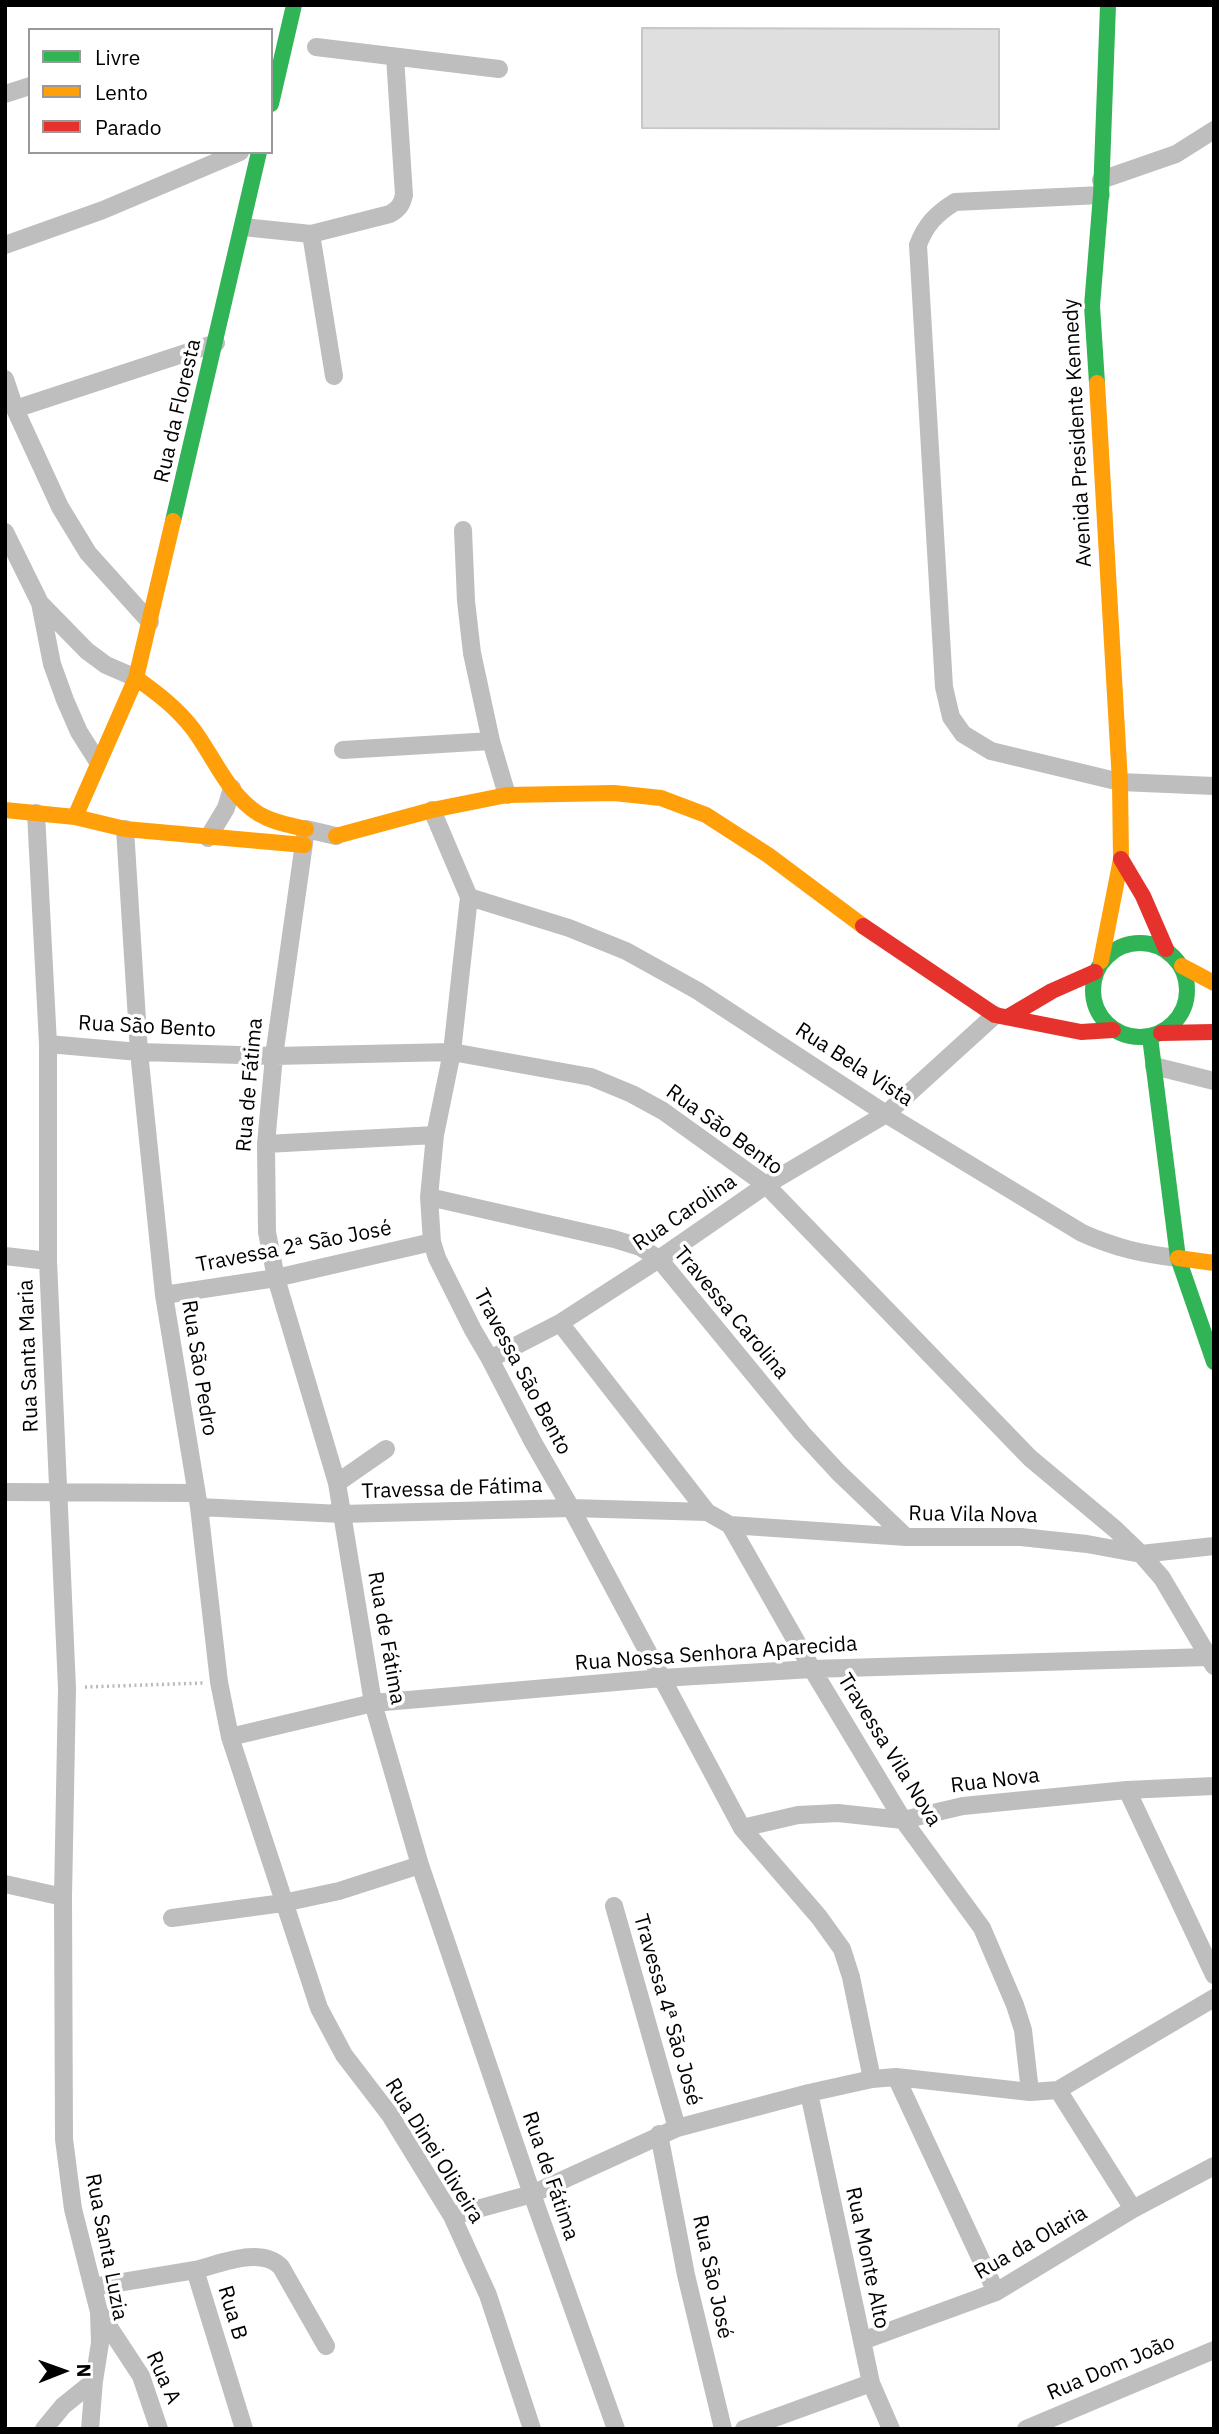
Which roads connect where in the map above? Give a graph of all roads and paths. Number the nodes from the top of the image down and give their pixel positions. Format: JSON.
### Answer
{"nodes":[{"id":1,"x":295,"y":5,"type":"edge"},
{"id":2,"x":1108,"y":5,"type":"edge"},
{"id":3,"x":316,"y":47,"type":"dead end"},
{"id":4,"x":395,"y":57,"type":"junction"},
{"id":5,"x":276,"y":65,"type":"edge"},
{"id":6,"x":499,"y":69,"type":"dead end"},
{"id":7,"x":28,"y":87,"type":"edge"},
{"id":8,"x":273,"y":88,"type":"edge"},
{"id":9,"x":5,"y":94,"type":"edge"},
{"id":10,"x":1214,"y":130,"type":"edge"},
{"id":11,"x":235,"y":154,"type":"edge"},
{"id":12,"x":260,"y":154,"type":"edge"},
{"id":13,"x":1101,"y":187,"type":"junction"},
{"id":14,"x":243,"y":227,"type":"junction"},
{"id":15,"x":311,"y":234,"type":"junction"},
{"id":16,"x":5,"y":245,"type":"edge"},
{"id":17,"x":216,"y":343,"type":"junction"},
{"id":18,"x":334,"y":376,"type":"dead end"},
{"id":19,"x":5,"y":379,"type":"edge"},
{"id":20,"x":15,"y":409,"type":"junction"},
{"id":21,"x":463,"y":530,"type":"dead end"},
{"id":22,"x":5,"y":532,"type":"edge"},
{"id":23,"x":40,"y":603,"type":"junction"},
{"id":24,"x":150,"y":622,"type":"junction"},
{"id":25,"x":136,"y":678,"type":"junction"},
{"id":26,"x":491,"y":741,"type":"junction"},
{"id":27,"x":343,"y":751,"type":"dead end"},
{"id":28,"x":98,"y":762,"type":"junction"},
{"id":29,"x":1120,"y":782,"type":"junction"},
{"id":30,"x":1214,"y":786,"type":"edge"},
{"id":31,"x":232,"y":788,"type":"junction"},
{"id":32,"x":507,"y":795,"type":"junction"},
{"id":33,"x":5,"y":810,"type":"edge"},
{"id":34,"x":432,"y":810,"type":"junction"},
{"id":35,"x":36,"y":813,"type":"junction"},
{"id":36,"x":75,"y":817,"type":"junction"},
{"id":37,"x":125,"y":829,"type":"junction"},
{"id":38,"x":336,"y":836,"type":"joint"},
{"id":39,"x":305,"y":837,"type":"junction"},
{"id":40,"x":208,"y":838,"type":"junction"},
{"id":41,"x":1121,"y":859,"type":"junction"},
{"id":42,"x":469,"y":897,"type":"junction"},
{"id":43,"x":1166,"y":950,"type":"junction"},
{"id":44,"x":1098,"y":966,"type":"junction"},
{"id":45,"x":1182,"y":966,"type":"junction"},
{"id":46,"x":1214,"y":983,"type":"edge"},
{"id":47,"x":1002,"y":1016,"type":"junction"},
{"id":48,"x":1113,"y":1030,"type":"junction"},
{"id":49,"x":1214,"y":1032,"type":"edge"},
{"id":50,"x":1155,"y":1035,"type":"junction"},
{"id":51,"x":48,"y":1044,"type":"junction"},
{"id":52,"x":139,"y":1052,"type":"junction"},
{"id":53,"x":452,"y":1052,"type":"junction"},
{"id":54,"x":274,"y":1055,"type":"junction"},
{"id":55,"x":1154,"y":1066,"type":"junction"},
{"id":56,"x":1214,"y":1081,"type":"edge"},
{"id":57,"x":886,"y":1114,"type":"junction"},
{"id":58,"x":435,"y":1135,"type":"junction"},
{"id":59,"x":266,"y":1144,"type":"junction"},
{"id":60,"x":766,"y":1185,"type":"junction"},
{"id":61,"x":429,"y":1196,"type":"junction"},
{"id":62,"x":432,"y":1242,"type":"junction"},
{"id":63,"x":5,"y":1256,"type":"edge"},
{"id":64,"x":1178,"y":1258,"type":"junction"},
{"id":65,"x":659,"y":1259,"type":"junction"},
{"id":66,"x":48,"y":1261,"type":"junction"},
{"id":67,"x":1214,"y":1263,"type":"edge"},
{"id":68,"x":276,"y":1278,"type":"junction"},
{"id":69,"x":164,"y":1295,"type":"junction"},
{"id":70,"x":560,"y":1323,"type":"junction"},
{"id":71,"x":1210,"y":1341,"type":"edge"},
{"id":72,"x":490,"y":1359,"type":"junction"},
{"id":73,"x":1214,"y":1362,"type":"edge"},
{"id":74,"x":386,"y":1449,"type":"dead end"},
{"id":75,"x":337,"y":1483,"type":"junction"},
{"id":76,"x":5,"y":1492,"type":"edge"},
{"id":77,"x":57,"y":1493,"type":"junction"},
{"id":78,"x":198,"y":1500,"type":"junction"},
{"id":79,"x":571,"y":1508,"type":"junction"},
{"id":80,"x":707,"y":1512,"type":"junction"},
{"id":81,"x":341,"y":1514,"type":"junction"},
{"id":82,"x":730,"y":1525,"type":"junction"},
{"id":83,"x":906,"y":1537,"type":"junction"},
{"id":84,"x":1214,"y":1546,"type":"edge"},
{"id":85,"x":1141,"y":1554,"type":"junction"},
{"id":86,"x":1211,"y":1662,"type":"edge"},
{"id":87,"x":812,"y":1669,"type":"junction"},
{"id":88,"x":662,"y":1678,"type":"junction"},
{"id":89,"x":219,"y":1682,"type":"junction"},
{"id":90,"x":66,"y":1688,"type":"junction"},
{"id":91,"x":373,"y":1703,"type":"junction"},
{"id":92,"x":230,"y":1737,"type":"junction"},
{"id":93,"x":1214,"y":1786,"type":"edge"},
{"id":94,"x":1127,"y":1790,"type":"junction"},
{"id":95,"x":903,"y":1820,"type":"junction"},
{"id":96,"x":742,"y":1828,"type":"junction"},
{"id":97,"x":420,"y":1865,"type":"junction"},
{"id":98,"x":5,"y":1884,"type":"edge"},
{"id":99,"x":63,"y":1896,"type":"junction"},
{"id":100,"x":284,"y":1903,"type":"junction"},
{"id":101,"x":614,"y":1906,"type":"dead end"},
{"id":102,"x":172,"y":1918,"type":"dead end"},
{"id":103,"x":1214,"y":1975,"type":"edge"},
{"id":104,"x":1214,"y":1998,"type":"edge"},
{"id":105,"x":896,"y":2077,"type":"junction"},
{"id":106,"x":872,"y":2079,"type":"junction"},
{"id":107,"x":1058,"y":2090,"type":"junction"},
{"id":108,"x":1030,"y":2092,"type":"junction"},
{"id":109,"x":809,"y":2093,"type":"junction"},
{"id":110,"x":677,"y":2127,"type":"junction"},
{"id":111,"x":659,"y":2134,"type":"junction"},
{"id":112,"x":1214,"y":2166,"type":"edge"},
{"id":113,"x":532,"y":2194,"type":"junction"},
{"id":114,"x":1133,"y":2209,"type":"junction"},
{"id":115,"x":452,"y":2216,"type":"junction"},
{"id":116,"x":195,"y":2270,"type":"junction"},
{"id":117,"x":93,"y":2287,"type":"junction"},
{"id":118,"x":996,"y":2292,"type":"junction"},
{"id":119,"x":99,"y":2312,"type":"junction"},
{"id":120,"x":862,"y":2340,"type":"junction"},
{"id":121,"x":326,"y":2346,"type":"dead end"},
{"id":122,"x":1214,"y":2350,"type":"edge"},
{"id":123,"x":93,"y":2381,"type":"junction"},
{"id":124,"x":871,"y":2383,"type":"junction"},
{"id":125,"x":1052,"y":2424,"type":"edge"},
{"id":126,"x":44,"y":2429,"type":"edge"},
{"id":127,"x":90,"y":2429,"type":"edge"},
{"id":128,"x":159,"y":2429,"type":"edge"},
{"id":129,"x":244,"y":2429,"type":"edge"},
{"id":130,"x":532,"y":2429,"type":"edge"},
{"id":131,"x":616,"y":2429,"type":"edge"},
{"id":132,"x":723,"y":2429,"type":"edge"},
{"id":133,"x":744,"y":2429,"type":"edge"},
{"id":134,"x":891,"y":2429,"type":"edge"},
{"id":135,"x":1026,"y":2429,"type":"edge"}],
"edges":[{"from":1,"to":5,"type":"street"},
{"from":2,"to":13,"type":"street","name":"Avenida Presidente Kennedy"},
{"from":3,"to":4,"type":"street"},
{"from":4,"to":6,"type":"street"},
{"from":4,"to":15,"type":"street"},
{"from":5,"to":8,"type":"street"},
{"from":7,"to":9,"type":"street"},
{"from":10,"to":13,"type":"street"},
{"from":11,"to":16,"type":"street"},
{"from":12,"to":14,"type":"street","name":"Rua da Floresta"},
{"from":13,"to":29,"type":"street","name":"Avenida Presidente Kennedy"},
{"from":13,"to":29,"type":"street"},
{"from":14,"to":15,"type":"street"},
{"from":14,"to":17,"type":"street","name":"Rua da Floresta"},
{"from":15,"to":18,"type":"street"},
{"from":17,"to":20,"type":"street"},
{"from":17,"to":24,"type":"street","name":"Rua da Floresta"},
{"from":19,"to":20,"type":"street"},
{"from":20,"to":24,"type":"street"},
{"from":21,"to":26,"type":"street"},
{"from":22,"to":23,"type":"street"},
{"from":23,"to":25,"type":"street"},
{"from":23,"to":28,"type":"street"},
{"from":24,"to":25,"type":"street","name":"Rua da Floresta"},
{"from":25,"to":28,"type":"street","name":"Rua da Floresta"},
{"from":25,"to":31,"type":"street"},
{"from":26,"to":27,"type":"street"},
{"from":26,"to":32,"type":"street"},
{"from":28,"to":36,"type":"street","name":"Rua da Floresta"},
{"from":29,"to":30,"type":"street"},
{"from":29,"to":41,"type":"street","name":"Avenida Presidente Kennedy"},
{"from":31,"to":39,"type":"street"},
{"from":31,"to":40,"type":"street"},
{"from":32,"to":34,"type":"street"},
{"from":32,"to":47,"type":"street"},
{"from":33,"to":35,"type":"street"},
{"from":34,"to":38,"type":"street"},
{"from":34,"to":42,"type":"street"},
{"from":35,"to":36,"type":"street"},
{"from":35,"to":51,"type":"street","name":"Rua Santa Maria"},
{"from":36,"to":37,"type":"street"},
{"from":37,"to":40,"type":"street"},
{"from":37,"to":52,"type":"street","name":"Rua São Pedro"},
{"from":38,"to":39,"type":"street"},
{"from":39,"to":40,"type":"street"},
{"from":39,"to":54,"type":"street","name":"Rua de Fátima"},
{"from":41,"to":43,"type":"street","name":"Avenida Presidente Kennedy"},
{"from":41,"to":44,"type":"street","name":"Avenida Presidente Kennedy"},
{"from":42,"to":53,"type":"street","name":"Travessa São Bento"},
{"from":42,"to":57,"type":"street","name":"Rua Bela Vista"},
{"from":43,"to":44,"type":"street"},
{"from":43,"to":45,"type":"street","name":"Avenida Presidente Kennedy"},
{"from":44,"to":47,"type":"street"},
{"from":44,"to":48,"type":"street","name":"Avenida Presidente Kennedy"},
{"from":45,"to":46,"type":"street","name":"Avenida Presidente Kennedy"},
{"from":45,"to":50,"type":"street"},
{"from":47,"to":48,"type":"street"},
{"from":47,"to":57,"type":"street","name":"Rua Carolina"},
{"from":48,"to":50,"type":"street"},
{"from":49,"to":50,"type":"street"},
{"from":50,"to":55,"type":"street"},
{"from":51,"to":52,"type":"street","name":"Rua São Bento"},
{"from":51,"to":66,"type":"street","name":"Rua Santa Maria"},
{"from":52,"to":54,"type":"street","name":"Rua São Bento"},
{"from":52,"to":69,"type":"street","name":"Rua São Pedro"},
{"from":53,"to":54,"type":"street","name":"Rua São Bento"},
{"from":53,"to":58,"type":"street","name":"Travessa São Bento"},
{"from":53,"to":60,"type":"street","name":"Rua São Bento"},
{"from":54,"to":59,"type":"street","name":"Rua de Fátima"},
{"from":55,"to":56,"type":"street"},
{"from":55,"to":64,"type":"street"},
{"from":57,"to":60,"type":"street","name":"Rua Carolina"},
{"from":57,"to":64,"type":"street","name":"Rua Bela Vista"},
{"from":58,"to":59,"type":"street"},
{"from":58,"to":61,"type":"street","name":"Travessa São Bento"},
{"from":59,"to":68,"type":"street","name":"Rua de Fátima"},
{"from":60,"to":65,"type":"street","name":"Rua Carolina"},
{"from":60,"to":85,"type":"street","name":"Rua São Bento"},
{"from":61,"to":62,"type":"street","name":"Travessa São Bento"},
{"from":61,"to":65,"type":"street","name":"Travessa Carolina"},
{"from":62,"to":68,"type":"street","name":"Travessa 2ª São José"},
{"from":62,"to":72,"type":"street","name":"Travessa São Bento"},
{"from":63,"to":66,"type":"street"},
{"from":64,"to":67,"type":"street","name":"Rua Bela Vista"},
{"from":64,"to":71,"type":"street"},
{"from":65,"to":70,"type":"street","name":"Rua Carolina"},
{"from":65,"to":83,"type":"street","name":"Travessa Carolina"},
{"from":66,"to":77,"type":"street","name":"Rua Santa Maria"},
{"from":68,"to":69,"type":"street","name":"Travessa 2ª São José"},
{"from":68,"to":75,"type":"street","name":"Rua de Fátima"},
{"from":69,"to":78,"type":"street","name":"Rua São Pedro"},
{"from":70,"to":72,"type":"street","name":"Rua Carolina"},
{"from":70,"to":80,"type":"street"},
{"from":71,"to":73,"type":"street"},
{"from":72,"to":79,"type":"street","name":"Travessa São Bento"},
{"from":74,"to":75,"type":"street"},
{"from":75,"to":81,"type":"street","name":"Rua de Fátima"},
{"from":76,"to":77,"type":"street","name":"Travessa de Fátima"},
{"from":77,"to":78,"type":"street","name":"Travessa de Fátima"},
{"from":77,"to":90,"type":"street","name":"Rua Santa Maria"},
{"from":78,"to":81,"type":"street","name":"Travessa de Fátima"},
{"from":78,"to":89,"type":"street","name":"Rua São Pedro"},
{"from":79,"to":80,"type":"street","name":"Travessa de Fátima"},
{"from":79,"to":81,"type":"street","name":"Travessa de Fátima"},
{"from":79,"to":88,"type":"street","name":"Travessa São Bento"},
{"from":80,"to":82,"type":"street"},
{"from":81,"to":91,"type":"street","name":"Rua de Fátima"},
{"from":82,"to":83,"type":"street","name":"Rua Vila Nova"},
{"from":82,"to":87,"type":"street","name":"Travessa Vila Nova"},
{"from":83,"to":85,"type":"street","name":"Rua Vila Nova"},
{"from":84,"to":85,"type":"street","name":"Rua Vila Nova"},
{"from":85,"to":86,"type":"street","name":"Rua São Bento"},
{"from":86,"to":87,"type":"street","name":"Rua Nossa Senhora Aparecida"},
{"from":87,"to":88,"type":"street","name":"Rua Nossa Senhora Aparecida"},
{"from":87,"to":95,"type":"street","name":"Travessa Vila Nova"},
{"from":88,"to":91,"type":"street","name":"Rua Nossa Senhora Aparecida"},
{"from":88,"to":96,"type":"street","name":"Travessa São Bento"},
{"from":89,"to":90,"type":"path"},
{"from":89,"to":92,"type":"street","name":"Rua São Pedro"},
{"from":90,"to":99,"type":"street","name":"Rua Santa Maria"},
{"from":91,"to":92,"type":"street","name":"Rua Nossa Senhora Aparecida"},
{"from":91,"to":97,"type":"street","name":"Rua de Fátima"},
{"from":92,"to":100,"type":"street","name":"Rua São Pedro"},
{"from":93,"to":94,"type":"street","name":"Rua Nova"},
{"from":94,"to":95,"type":"street","name":"Rua Nova"},
{"from":94,"to":103,"type":"street"},
{"from":95,"to":96,"type":"street","name":"Rua Nova"},
{"from":95,"to":108,"type":"street","name":"Travessa Vila Nova"},
{"from":96,"to":106,"type":"street","name":"Travessa São Bento"},
{"from":97,"to":100,"type":"street"},
{"from":97,"to":113,"type":"street","name":"Rua de Fátima"},
{"from":98,"to":99,"type":"street"},
{"from":99,"to":117,"type":"street","name":"Rua Santa Luzia"},
{"from":100,"to":102,"type":"street"},
{"from":100,"to":115,"type":"street","name":"Rua Dinei Oliveira"},
{"from":101,"to":110,"type":"street","name":"Travessa 4ª São José"},
{"from":104,"to":107,"type":"street"},
{"from":105,"to":106,"type":"street"},
{"from":105,"to":108,"type":"street"},
{"from":105,"to":118,"type":"street"},
{"from":106,"to":109,"type":"street"},
{"from":107,"to":108,"type":"street"},
{"from":107,"to":114,"type":"street"},
{"from":109,"to":110,"type":"street"},
{"from":109,"to":120,"type":"street","name":"Rua Monte Alto"},
{"from":110,"to":111,"type":"street"},
{"from":111,"to":113,"type":"street"},
{"from":111,"to":132,"type":"street","name":"Rua São José"},
{"from":112,"to":114,"type":"street","name":"Rua da Olaria"},
{"from":113,"to":115,"type":"street"},
{"from":113,"to":131,"type":"street","name":"Rua de Fátima"},
{"from":114,"to":118,"type":"street","name":"Rua da Olaria"},
{"from":115,"to":130,"type":"street","name":"Rua Dinei Oliveira"},
{"from":116,"to":117,"type":"street","name":"Rua B"},
{"from":116,"to":121,"type":"street"},
{"from":116,"to":129,"type":"street","name":"Rua B"},
{"from":117,"to":119,"type":"street","name":"Rua Santa Luzia"},
{"from":118,"to":120,"type":"street","name":"Rua da Olaria"},
{"from":119,"to":123,"type":"street","name":"Rua Santa Luzia"},
{"from":119,"to":128,"type":"street","name":"Rua A"},
{"from":120,"to":124,"type":"street","name":"Rua Monte Alto"},
{"from":122,"to":125,"type":"street","name":"Rua Dom João"},
{"from":123,"to":126,"type":"street"},
{"from":123,"to":127,"type":"street","name":"Rua Santa Luzia"},
{"from":124,"to":133,"type":"street"},
{"from":124,"to":134,"type":"street","name":"Rua Monte Alto"},
{"from":125,"to":135,"type":"street","name":"Rua Dom João"}]}
